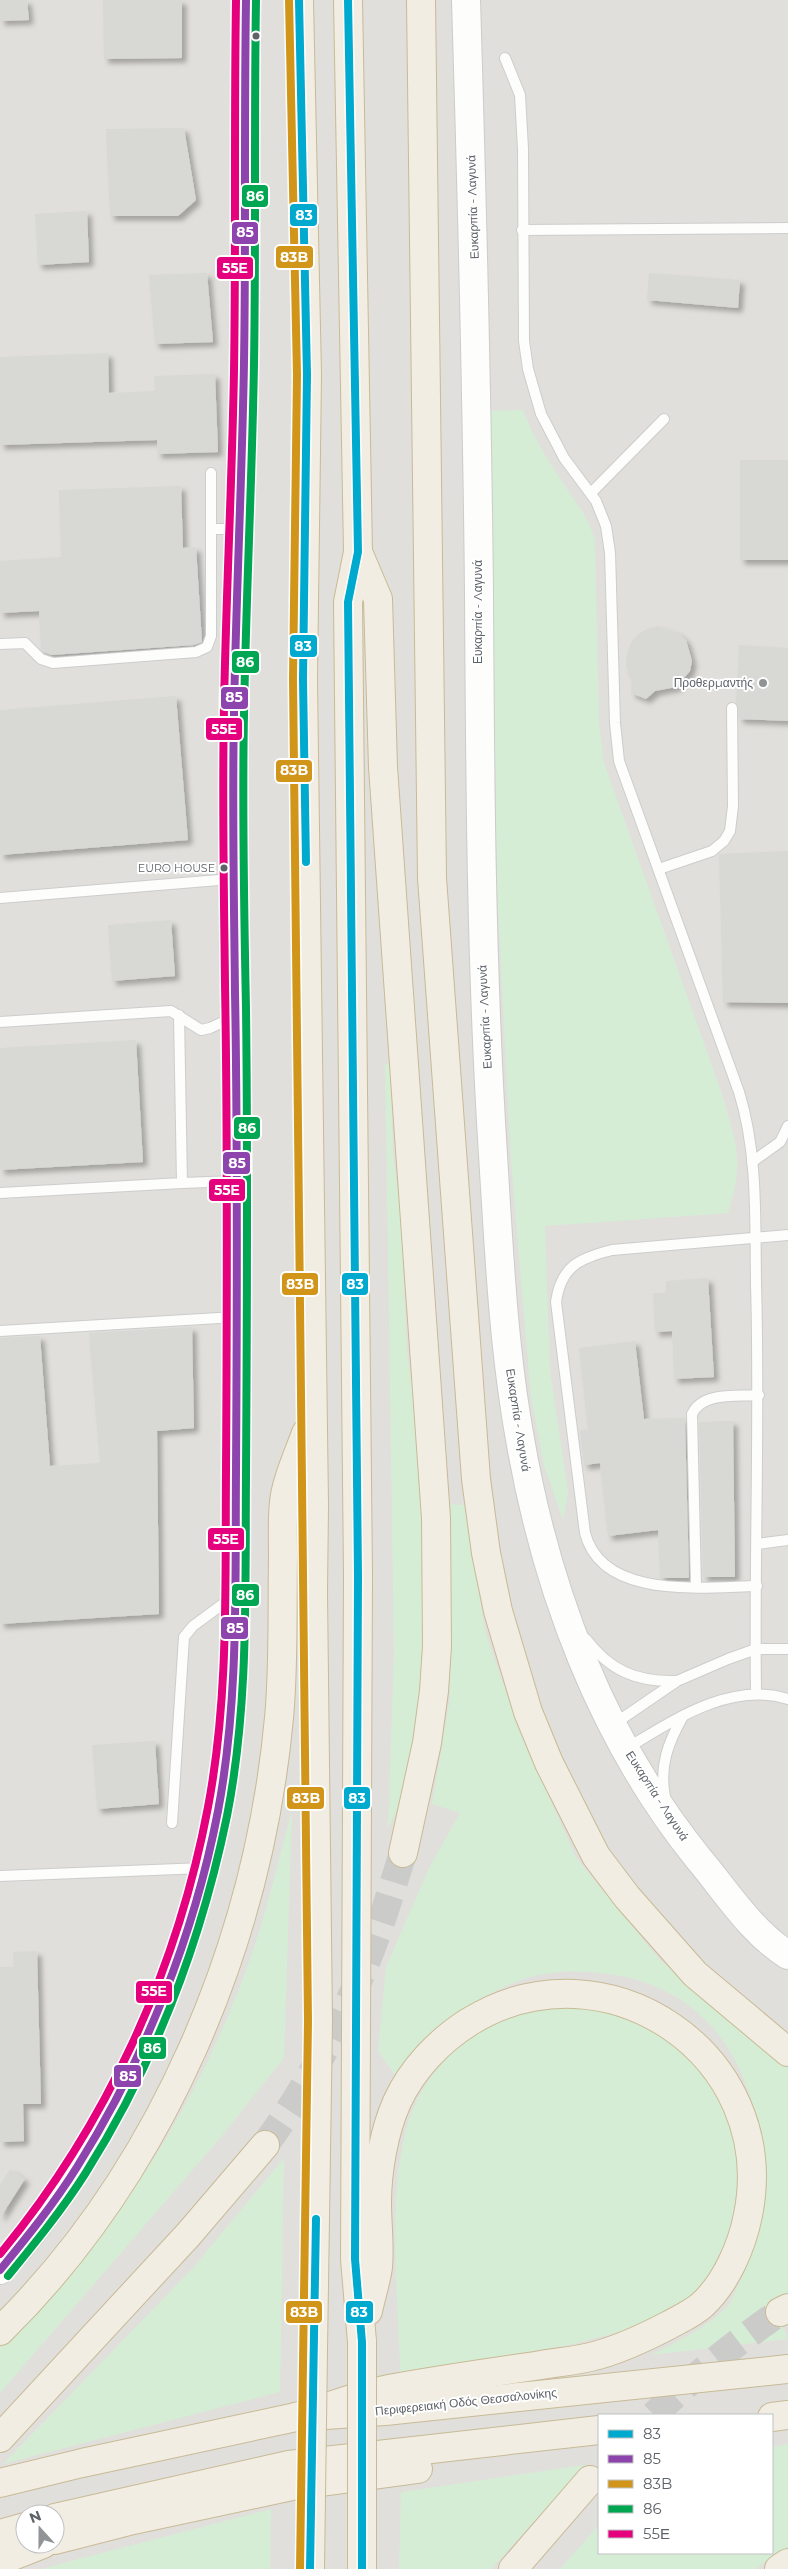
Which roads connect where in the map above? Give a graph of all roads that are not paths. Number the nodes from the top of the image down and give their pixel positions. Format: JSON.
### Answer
{"nodes":[{"id":1,"x":246,"y":0,"type":"edge"},
{"id":2,"x":299,"y":0,"type":"edge"},
{"id":3,"x":348,"y":0,"type":"edge"},
{"id":4,"x":421,"y":0,"type":"edge"},
{"id":5,"x":466,"y":0,"type":"edge"},
{"id":6,"x":505,"y":58,"type":"dead end"},
{"id":7,"x":788,"y":228,"type":"edge"},
{"id":8,"x":522,"y":230,"type":"junction"},
{"id":9,"x":664,"y":419,"type":"dead end"},
{"id":10,"x":211,"y":473,"type":"dead end"},
{"id":11,"x":591,"y":493,"type":"junction"},
{"id":12,"x":211,"y":529,"type":"junction"},
{"id":13,"x":239,"y":529,"type":"junction"},
{"id":14,"x":358,"y":552,"type":"junction"},
{"id":15,"x":0,"y":644,"type":"edge"},
{"id":16,"x":732,"y":708,"type":"dead end"},
{"id":17,"x":659,"y":869,"type":"junction"},
{"id":18,"x":235,"y":879,"type":"junction"},
{"id":19,"x":0,"y":898,"type":"edge"},
{"id":20,"x":178,"y":1015,"type":"junction"},
{"id":21,"x":237,"y":1015,"type":"junction"},
{"id":22,"x":0,"y":1022,"type":"edge"},
{"id":23,"x":788,"y":1126,"type":"edge"},
{"id":24,"x":752,"y":1162,"type":"junction"},
{"id":25,"x":237,"y":1181,"type":"junction"},
{"id":26,"x":182,"y":1183,"type":"junction"},
{"id":27,"x":0,"y":1193,"type":"edge"},
{"id":28,"x":788,"y":1235,"type":"edge"},
{"id":29,"x":755,"y":1238,"type":"junction"},
{"id":30,"x":237,"y":1317,"type":"junction"},
{"id":31,"x":0,"y":1331,"type":"edge"},
{"id":32,"x":759,"y":1395,"type":"junction"},
{"id":33,"x":312,"y":1415,"type":"junction"},
{"id":34,"x":788,"y":1540,"type":"edge"},
{"id":35,"x":757,"y":1544,"type":"junction"},
{"id":36,"x":757,"y":1586,"type":"junction"},
{"id":37,"x":696,"y":1587,"type":"junction"},
{"id":38,"x":236,"y":1594,"type":"junction"},
{"id":39,"x":560,"y":1601,"type":"junction"},
{"id":40,"x":756,"y":1649,"type":"junction"},
{"id":41,"x":788,"y":1649,"type":"edge"},
{"id":42,"x":677,"y":1681,"type":"junction"},
{"id":43,"x":756,"y":1693,"type":"junction"},
{"id":44,"x":788,"y":1699,"type":"edge"},
{"id":45,"x":684,"y":1714,"type":"junction"},
{"id":46,"x":613,"y":1724,"type":"junction"},
{"id":47,"x":626,"y":1748,"type":"junction"},
{"id":48,"x":670,"y":1820,"type":"junction"},
{"id":49,"x":172,"y":1823,"type":"dead end"},
{"id":50,"x":403,"y":1853,"type":"tunnel mouth"},
{"id":51,"x":204,"y":1868,"type":"junction"},
{"id":52,"x":0,"y":1876,"type":"edge"},
{"id":53,"x":788,"y":1955,"type":"edge"},
{"id":54,"x":788,"y":2052,"type":"edge"},
{"id":55,"x":265,"y":2145,"type":"tunnel mouth"},
{"id":56,"x":0,"y":2270,"type":"edge"},
{"id":57,"x":0,"y":2331,"type":"edge"},
{"id":58,"x":362,"y":2342,"type":"junction"},
{"id":59,"x":788,"y":2369,"type":"edge"},
{"id":60,"x":788,"y":2415,"type":"edge"},
{"id":61,"x":296,"y":2417,"type":"junction"},
{"id":62,"x":773,"y":2417,"type":"edge"},
{"id":63,"x":590,"y":2431,"type":"edge"},
{"id":64,"x":0,"y":2438,"type":"edge"},
{"id":65,"x":590,"y":2480,"type":"dead end"},
{"id":66,"x":0,"y":2483,"type":"edge"},
{"id":67,"x":65,"y":2516,"type":"edge"},
{"id":68,"x":15,"y":2530,"type":"edge"},
{"id":69,"x":0,"y":2534,"type":"edge"},
{"id":70,"x":65,"y":2537,"type":"edge"},
{"id":71,"x":18,"y":2554,"type":"edge"},
{"id":72,"x":0,"y":2561,"type":"edge"},
{"id":73,"x":788,"y":2564,"type":"edge"},
{"id":74,"x":310,"y":2569,"type":"edge"},
{"id":75,"x":362,"y":2569,"type":"edge"},
{"id":76,"x":513,"y":2569,"type":"edge"},
{"id":77,"x":779,"y":2569,"type":"edge"}],
"edges":[{"from":1,"to":13,"type":"street"},
{"from":2,"to":33,"type":"highway"},
{"from":3,"to":14,"type":"highway"},
{"from":4,"to":54,"type":"highway"},
{"from":5,"to":39,"type":"street","name":"Ευκαρπία - Λαγυνά"},
{"from":6,"to":8,"type":"lane"},
{"from":7,"to":8,"type":"lane"},
{"from":8,"to":11,"type":"lane"},
{"from":9,"to":11,"type":"lane"},
{"from":10,"to":12,"type":"lane"},
{"from":11,"to":17,"type":"lane"},
{"from":12,"to":13,"type":"lane"},
{"from":12,"to":15,"type":"lane"},
{"from":13,"to":18,"type":"street"},
{"from":14,"to":50,"type":"highway"},
{"from":14,"to":58,"type":"highway"},
{"from":16,"to":17,"type":"lane"},
{"from":17,"to":24,"type":"lane"},
{"from":18,"to":19,"type":"lane"},
{"from":18,"to":21,"type":"street"},
{"from":20,"to":21,"type":"lane"},
{"from":20,"to":22,"type":"lane"},
{"from":20,"to":26,"type":"lane"},
{"from":21,"to":25,"type":"street"},
{"from":23,"to":24,"type":"lane"},
{"from":24,"to":29,"type":"lane"},
{"from":25,"to":26,"type":"lane"},
{"from":25,"to":30,"type":"street"},
{"from":26,"to":27,"type":"lane"},
{"from":28,"to":29,"type":"lane"},
{"from":29,"to":32,"type":"lane"},
{"from":29,"to":37,"type":"lane"},
{"from":30,"to":31,"type":"lane"},
{"from":30,"to":38,"type":"street"},
{"from":32,"to":35,"type":"lane"},
{"from":32,"to":37,"type":"lane"},
{"from":33,"to":57,"type":"highway"},
{"from":33,"to":74,"type":"highway","bridge":true},
{"from":34,"to":35,"type":"lane"},
{"from":35,"to":36,"type":"lane"},
{"from":36,"to":37,"type":"lane"},
{"from":36,"to":40,"type":"lane"},
{"from":38,"to":49,"type":"lane"},
{"from":38,"to":51,"type":"street"},
{"from":39,"to":42,"type":"lane"},
{"from":39,"to":46,"type":"street","name":"Ευκαρπία - Λαγυνά"},
{"from":40,"to":41,"type":"lane"},
{"from":40,"to":42,"type":"lane"},
{"from":40,"to":43,"type":"lane"},
{"from":42,"to":46,"type":"lane"},
{"from":43,"to":44,"type":"lane"},
{"from":43,"to":45,"type":"lane"},
{"from":45,"to":47,"type":"lane"},
{"from":45,"to":48,"type":"lane"},
{"from":46,"to":47,"type":"street","name":"Ευκαρπία - Λαγυνά"},
{"from":47,"to":48,"type":"street","name":"Ευκαρπία - Λαγυνά"},
{"from":48,"to":53,"type":"street","name":"Ευκαρπία - Λαγυνά"},
{"from":51,"to":52,"type":"lane"},
{"from":51,"to":56,"type":"street"},
{"from":55,"to":64,"type":"highway"},
{"from":58,"to":61,"type":"highway"},
{"from":58,"to":75,"type":"highway","bridge":true},
{"from":59,"to":61,"type":"highway","name":"Περιφερειακή Οδός Θεσσαλονίκης"},
{"from":60,"to":62,"type":"highway"},
{"from":61,"to":66,"type":"highway","name":"Περιφερειακή Οδός Θεσσαλονίκης"},
{"from":63,"to":67,"type":"highway"},
{"from":63,"to":70,"type":"highway"},
{"from":65,"to":76,"type":"highway"},
{"from":68,"to":69,"type":"highway"},
{"from":71,"to":72,"type":"highway"},
{"from":73,"to":77,"type":"highway"}]}
